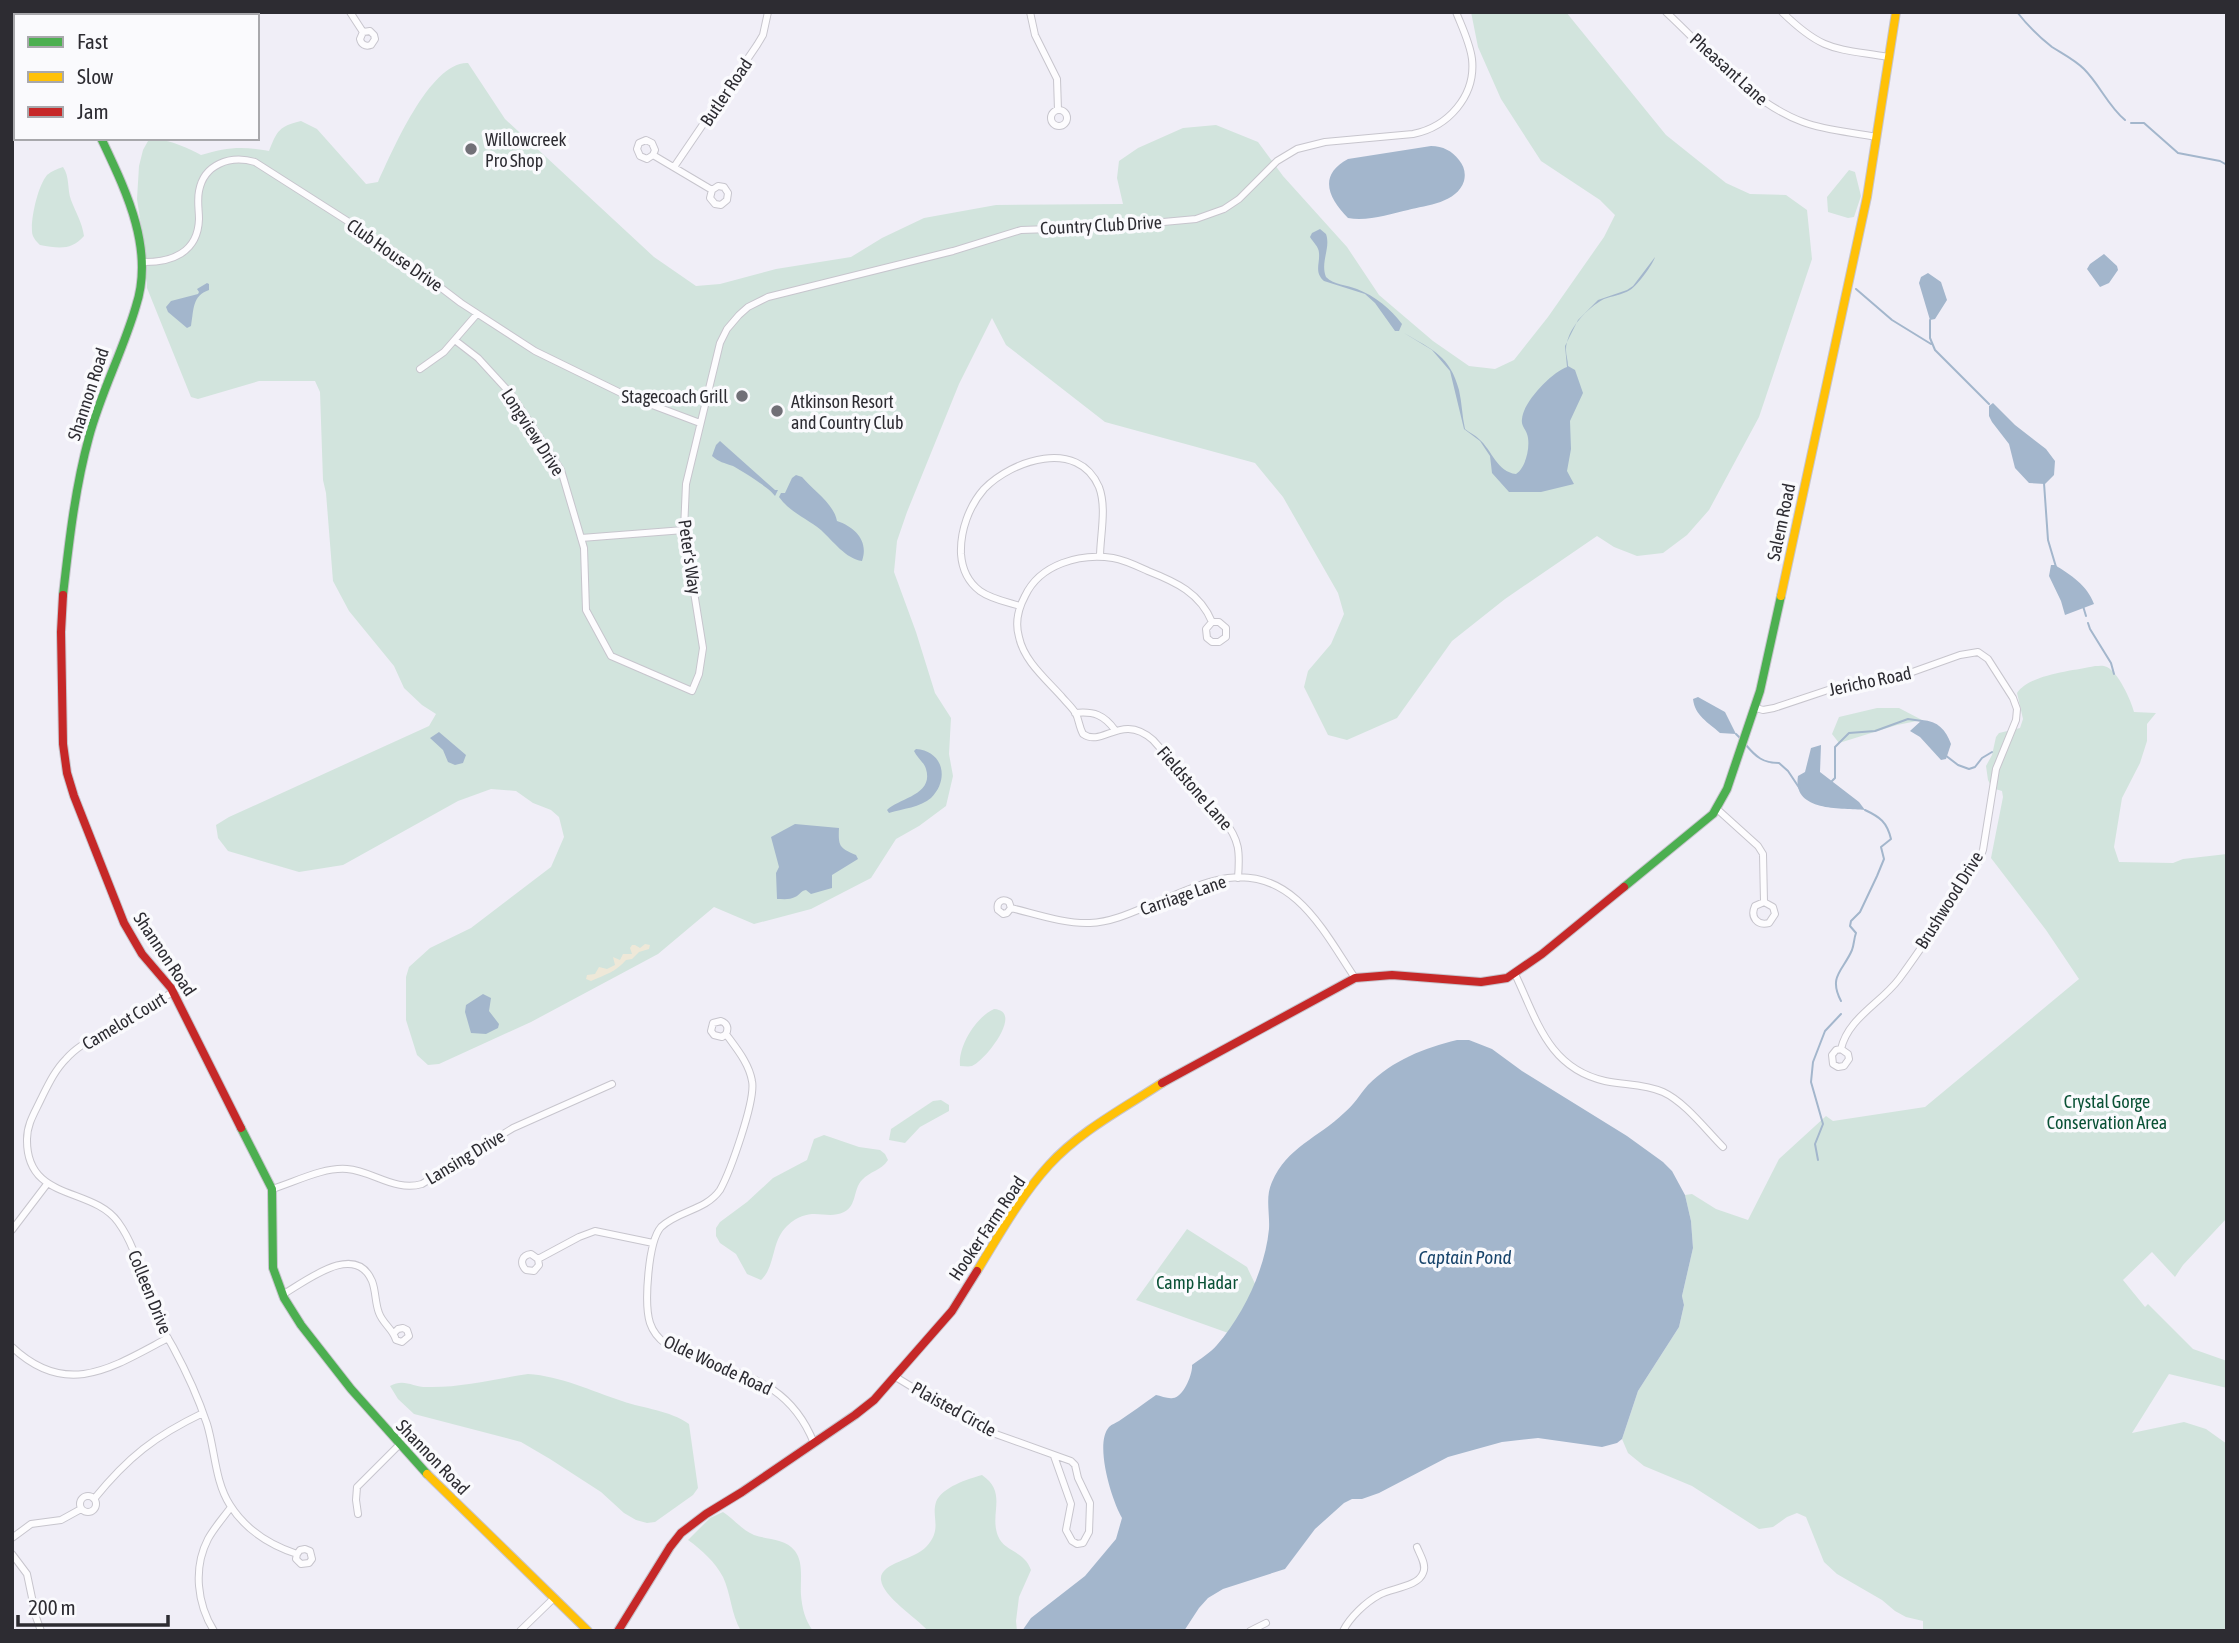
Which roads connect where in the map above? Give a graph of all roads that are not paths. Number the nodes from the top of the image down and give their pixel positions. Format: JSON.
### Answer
{"nodes":[{"id":1,"x":350,"y":12,"type":"edge"},
{"id":2,"x":768,"y":12,"type":"edge"},
{"id":3,"x":1030,"y":12,"type":"edge"},
{"id":4,"x":1456,"y":12,"type":"edge"},
{"id":5,"x":1666,"y":12,"type":"edge"},
{"id":6,"x":1782,"y":12,"type":"edge"},
{"id":7,"x":1896,"y":12,"type":"edge"},
{"id":8,"x":363,"y":32,"type":"dead end"},
{"id":9,"x":1889,"y":57,"type":"junction"},
{"id":10,"x":1058,"y":110,"type":"dead end"},
{"id":11,"x":1877,"y":137,"type":"junction"},
{"id":12,"x":102,"y":140,"type":"edge"},
{"id":13,"x":653,"y":155,"type":"dead end"},
{"id":14,"x":674,"y":167,"type":"junction"},
{"id":15,"x":712,"y":190,"type":"dead end"},
{"id":16,"x":141,"y":262,"type":"junction"},
{"id":17,"x":477,"y":314,"type":"junction"},
{"id":18,"x":456,"y":341,"type":"junction"},
{"id":19,"x":420,"y":369,"type":"dead end"},
{"id":20,"x":700,"y":423,"type":"junction"},
{"id":21,"x":684,"y":530,"type":"junction"},
{"id":22,"x":581,"y":538,"type":"junction"},
{"id":23,"x":1100,"y":557,"type":"junction"},
{"id":24,"x":1020,"y":606,"type":"junction"},
{"id":25,"x":1212,"y":622,"type":"dead end"},
{"id":26,"x":1984,"y":654,"type":"joint"},
{"id":27,"x":692,"y":691,"type":"joint"},
{"id":28,"x":1755,"y":708,"type":"junction"},
{"id":29,"x":1075,"y":713,"type":"junction"},
{"id":30,"x":1115,"y":730,"type":"junction"},
{"id":31,"x":1717,"y":809,"type":"junction"},
{"id":32,"x":1238,"y":878,"type":"junction"},
{"id":33,"x":1764,"y":902,"type":"dead end"},
{"id":34,"x":1011,"y":908,"type":"dead end"},
{"id":35,"x":1542,"y":954,"type":"joint"},
{"id":36,"x":1515,"y":974,"type":"junction"},
{"id":37,"x":1355,"y":978,"type":"junction"},
{"id":38,"x":173,"y":992,"type":"junction"},
{"id":39,"x":726,"y":1034,"type":"dead end"},
{"id":40,"x":1841,"y":1049,"type":"dead end"},
{"id":41,"x":612,"y":1083,"type":"dead end"},
{"id":42,"x":1723,"y":1147,"type":"dead end"},
{"id":43,"x":47,"y":1184,"type":"junction"},
{"id":44,"x":272,"y":1189,"type":"junction"},
{"id":45,"x":12,"y":1230,"type":"edge"},
{"id":46,"x":653,"y":1243,"type":"junction"},
{"id":47,"x":538,"y":1259,"type":"dead end"},
{"id":48,"x":282,"y":1295,"type":"junction"},
{"id":49,"x":395,"y":1332,"type":"dead end"},
{"id":50,"x":168,"y":1338,"type":"junction"},
{"id":51,"x":12,"y":1347,"type":"edge"},
{"id":52,"x":894,"y":1376,"type":"junction"},
{"id":53,"x":203,"y":1413,"type":"junction"},
{"id":54,"x":814,"y":1443,"type":"junction"},
{"id":55,"x":399,"y":1445,"type":"junction"},
{"id":56,"x":1054,"y":1456,"type":"junction"},
{"id":57,"x":94,"y":1499,"type":"junction"},
{"id":58,"x":231,"y":1507,"type":"junction"},
{"id":59,"x":81,"y":1509,"type":"junction"},
{"id":60,"x":358,"y":1514,"type":"dead end"},
{"id":61,"x":12,"y":1538,"type":"edge"},
{"id":62,"x":1417,"y":1547,"type":"dead end"},
{"id":63,"x":12,"y":1554,"type":"edge"},
{"id":64,"x":297,"y":1554,"type":"dead end"},
{"id":65,"x":554,"y":1598,"type":"junction"},
{"id":66,"x":1266,"y":1623,"type":"dead end"},
{"id":67,"x":41,"y":1631,"type":"edge"},
{"id":68,"x":214,"y":1631,"type":"edge"},
{"id":69,"x":520,"y":1631,"type":"edge"},
{"id":70,"x":588,"y":1631,"type":"edge"},
{"id":71,"x":618,"y":1631,"type":"edge"},
{"id":72,"x":1250,"y":1631,"type":"edge"},
{"id":73,"x":1343,"y":1631,"type":"edge"}],
"edges":[{"from":1,"to":8,"type":"street"},
{"from":2,"to":14,"type":"street","name":"Butler Road"},
{"from":3,"to":10,"type":"street"},
{"from":4,"to":20,"type":"street","name":"Country Club Drive"},
{"from":5,"to":11,"type":"street","name":"Pheasant Lane"},
{"from":6,"to":9,"type":"street"},
{"from":7,"to":9,"type":"street","name":"Salem Road"},
{"from":9,"to":11,"type":"street","name":"Salem Road"},
{"from":11,"to":28,"type":"street","name":"Salem Road"},
{"from":12,"to":16,"type":"street","name":"Shannon Road"},
{"from":13,"to":14,"type":"street"},
{"from":14,"to":15,"type":"street"},
{"from":16,"to":17,"type":"street","name":"Club House Drive"},
{"from":16,"to":38,"type":"street","name":"Shannon Road"},
{"from":17,"to":18,"type":"street"},
{"from":17,"to":20,"type":"street","name":"Club House Drive"},
{"from":18,"to":19,"type":"street"},
{"from":18,"to":22,"type":"street","name":"Longview Drive"},
{"from":20,"to":21,"type":"street","name":"Peter's Way"},
{"from":21,"to":22,"type":"street"},
{"from":21,"to":27,"type":"street","name":"Peter's Way"},
{"from":22,"to":27,"type":"street","name":"Longview Drive"},
{"from":23,"to":24,"type":"street"},
{"from":23,"to":24,"type":"street"},
{"from":23,"to":25,"type":"street"},
{"from":24,"to":29,"type":"street","name":"Fieldstone Lane"},
{"from":26,"to":28,"type":"street","name":"Jericho Road"},
{"from":26,"to":40,"type":"street","name":"Brushwood Drive"},
{"from":28,"to":31,"type":"street","name":"Salem Road"},
{"from":29,"to":30,"type":"street","name":"Fieldstone Lane"},
{"from":29,"to":30,"type":"street","name":"Fieldstone Lane"},
{"from":30,"to":32,"type":"street","name":"Fieldstone Lane"},
{"from":31,"to":33,"type":"street"},
{"from":31,"to":35,"type":"street","name":"Salem Road"},
{"from":32,"to":34,"type":"street","name":"Carriage Lane"},
{"from":32,"to":37,"type":"street","name":"Carriage Lane"},
{"from":35,"to":36,"type":"street","name":"Hooker Farm Road"},
{"from":36,"to":37,"type":"street","name":"Hooker Farm Road"},
{"from":36,"to":42,"type":"street"},
{"from":37,"to":52,"type":"street","name":"Hooker Farm Road"},
{"from":38,"to":43,"type":"street","name":"Camelot Court"},
{"from":38,"to":44,"type":"street","name":"Shannon Road"},
{"from":39,"to":46,"type":"street"},
{"from":41,"to":44,"type":"street","name":"Lansing Drive"},
{"from":43,"to":45,"type":"street"},
{"from":43,"to":50,"type":"street","name":"Colleen Drive"},
{"from":44,"to":48,"type":"street","name":"Shannon Road"},
{"from":46,"to":47,"type":"street"},
{"from":46,"to":54,"type":"street","name":"Olde Woode Road"},
{"from":48,"to":49,"type":"street"},
{"from":48,"to":55,"type":"street","name":"Shannon Road"},
{"from":50,"to":51,"type":"street"},
{"from":50,"to":53,"type":"street","name":"Colleen Drive"},
{"from":52,"to":54,"type":"street","name":"Hooker Farm Road"},
{"from":52,"to":56,"type":"street","name":"Plaisted Circle"},
{"from":53,"to":57,"type":"street"},
{"from":53,"to":58,"type":"street","name":"Colleen Drive"},
{"from":54,"to":71,"type":"street","name":"Hooker Farm Road"},
{"from":55,"to":60,"type":"street"},
{"from":55,"to":65,"type":"street","name":"Shannon Road"},
{"from":56,"to":56,"type":"street","name":"Plaisted Circle"},
{"from":57,"to":59,"type":"street"},
{"from":57,"to":59,"type":"street"},
{"from":58,"to":64,"type":"street","name":"Colleen Drive"},
{"from":58,"to":68,"type":"street"},
{"from":59,"to":61,"type":"street"},
{"from":62,"to":73,"type":"street"},
{"from":63,"to":67,"type":"street"},
{"from":65,"to":69,"type":"street"},
{"from":65,"to":70,"type":"street","name":"Shannon Road"},
{"from":66,"to":72,"type":"street"}]}
